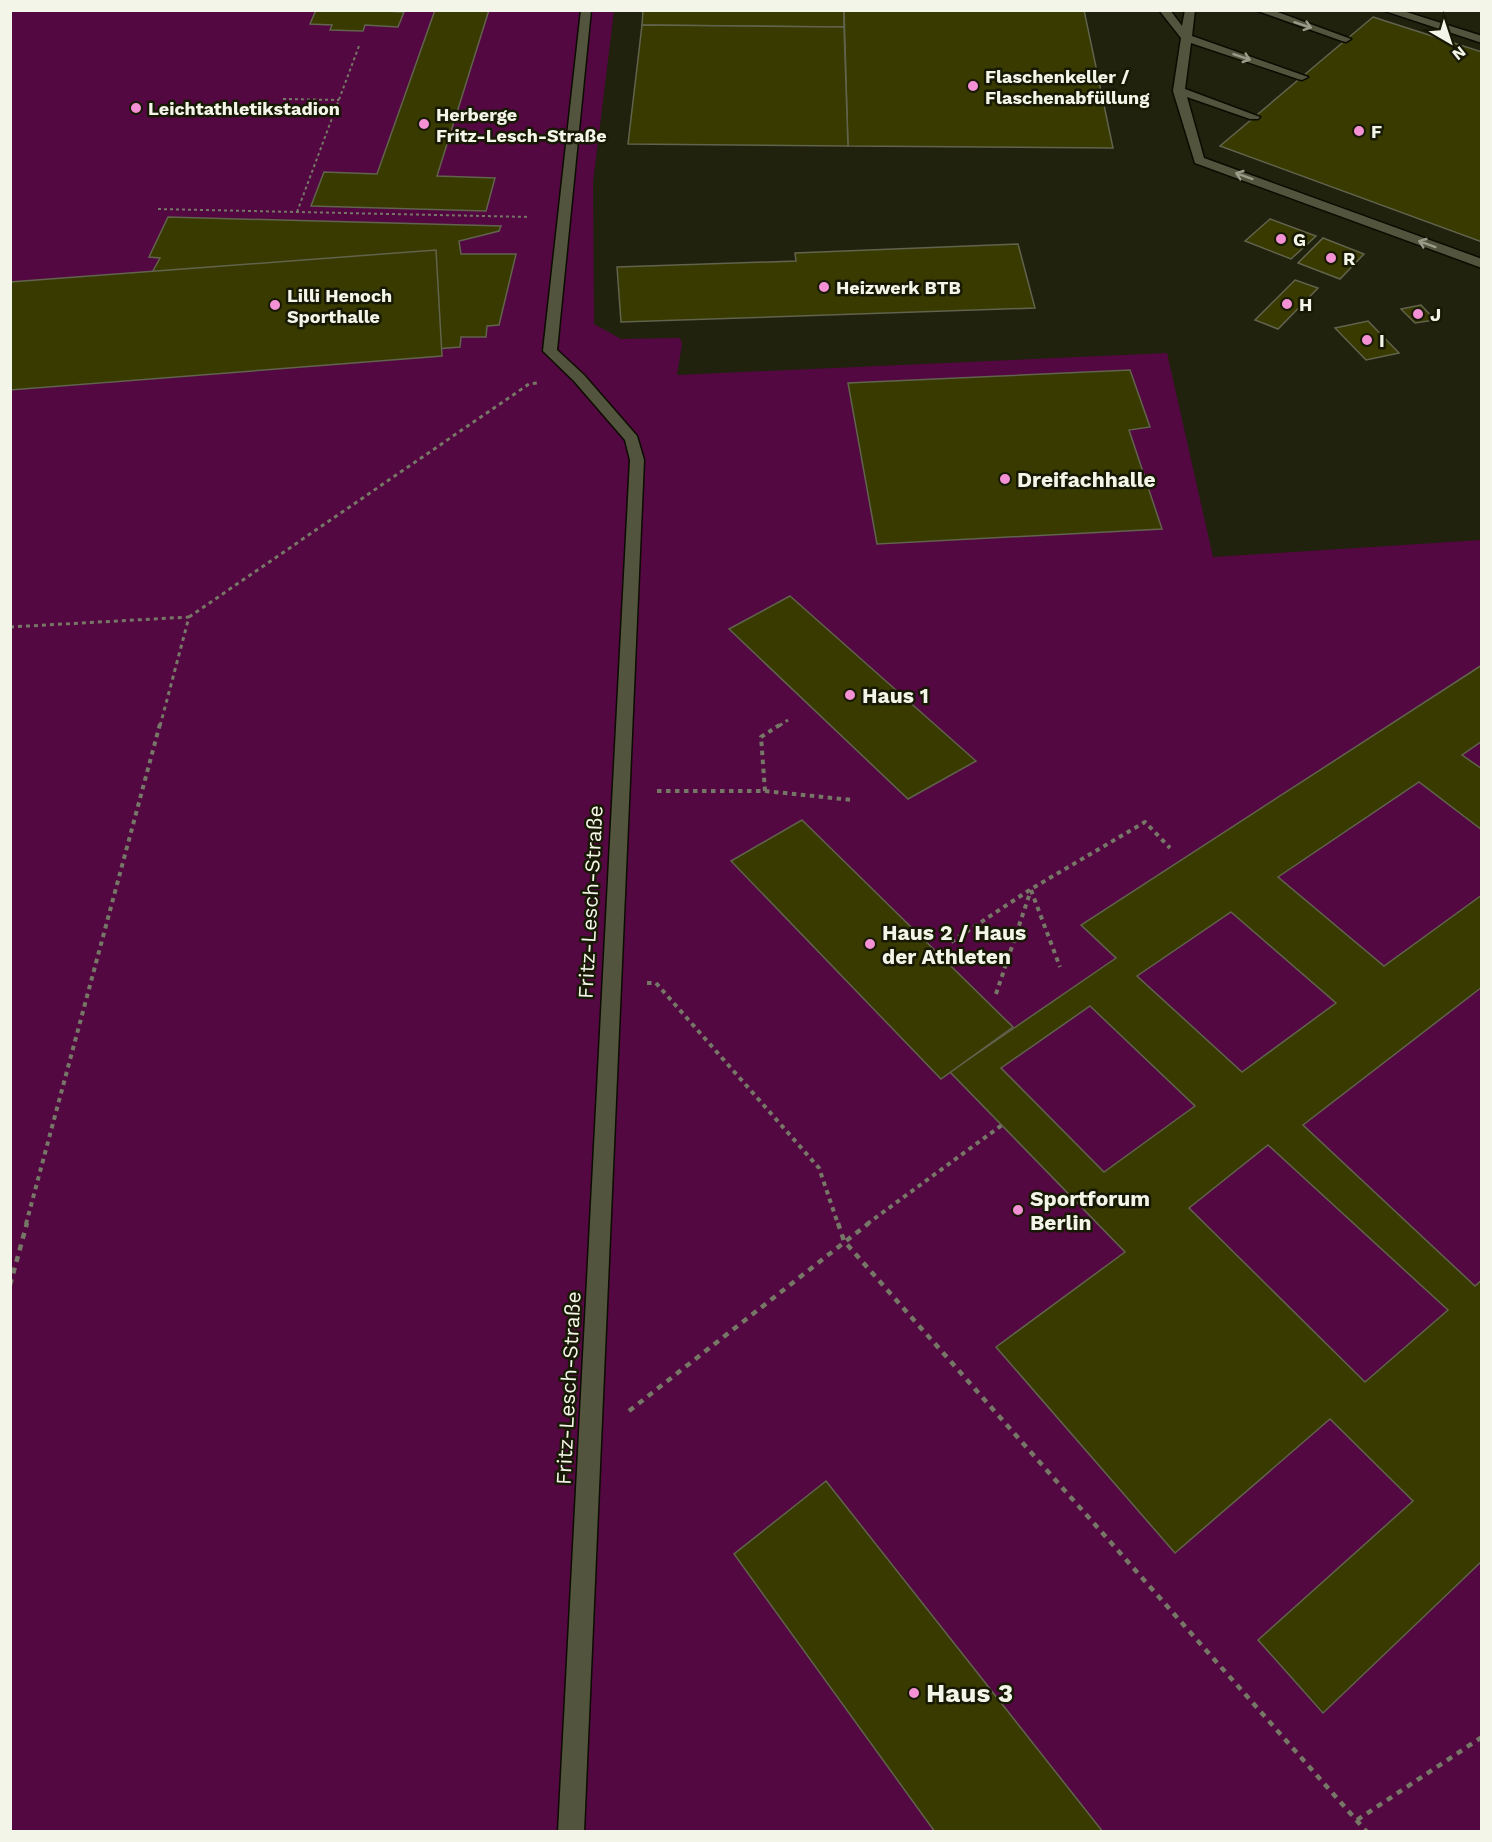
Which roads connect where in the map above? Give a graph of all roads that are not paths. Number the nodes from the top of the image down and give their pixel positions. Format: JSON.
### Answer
{"nodes":[{"id":1,"x":586,"y":10,"type":"edge"},
{"id":2,"x":1164,"y":10,"type":"edge"},
{"id":3,"x":1190,"y":10,"type":"edge"},
{"id":4,"x":1260,"y":10,"type":"edge"},
{"id":5,"x":1387,"y":10,"type":"edge"},
{"id":6,"x":1186,"y":38,"type":"junction"},
{"id":7,"x":1347,"y":39,"type":"dead end"},
{"id":8,"x":1482,"y":40,"type":"edge"},
{"id":9,"x":1302,"y":77,"type":"dead end"},
{"id":10,"x":1179,"y":92,"type":"junction"},
{"id":11,"x":1254,"y":117,"type":"dead end"},
{"id":12,"x":1482,"y":264,"type":"edge"},
{"id":13,"x":571,"y":1832,"type":"edge"}],
"edges":[{"from":1,"to":13,"type":"street","name":"Fritz-Lesch-Straße"},
{"from":2,"to":6,"type":"street"},
{"from":3,"to":6,"type":"street"},
{"from":4,"to":7,"type":"street","one_way":true},
{"from":5,"to":8,"type":"street"},
{"from":6,"to":9,"type":"street","one_way":true},
{"from":6,"to":10,"type":"street"},
{"from":10,"to":11,"type":"street"},
{"from":12,"to":10,"type":"street","one_way":true}]}
